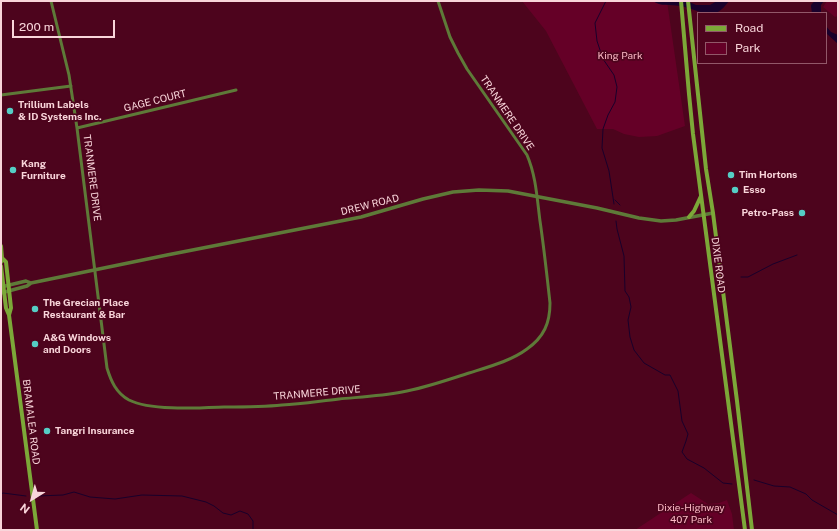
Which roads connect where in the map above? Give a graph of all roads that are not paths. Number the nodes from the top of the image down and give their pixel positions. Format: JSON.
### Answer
{"nodes":[{"id":1,"x":51,"y":1,"type":"edge"},
{"id":2,"x":438,"y":1,"type":"edge"},
{"id":3,"x":681,"y":1,"type":"edge"},
{"id":4,"x":688,"y":1,"type":"edge"},
{"id":5,"x":71,"y":86,"type":"junction"},
{"id":6,"x":236,"y":90,"type":"dead end"},
{"id":7,"x":1,"y":95,"type":"edge"},
{"id":8,"x":77,"y":128,"type":"junction"},
{"id":9,"x":537,"y":196,"type":"junction"},
{"id":10,"x":701,"y":196,"type":"junction"},
{"id":11,"x":713,"y":213,"type":"junction"},
{"id":12,"x":704,"y":214,"type":"junction"},
{"id":13,"x":689,"y":217,"type":"junction"},
{"id":14,"x":1,"y":246,"type":"edge"},
{"id":15,"x":2,"y":260,"type":"edge"},
{"id":16,"x":1,"y":266,"type":"edge"},
{"id":17,"x":95,"y":270,"type":"junction"},
{"id":18,"x":31,"y":283,"type":"junction"},
{"id":19,"x":8,"y":285,"type":"junction"},
{"id":20,"x":2,"y":287,"type":"edge"},
{"id":21,"x":9,"y":291,"type":"junction"},
{"id":22,"x":2,"y":293,"type":"edge"},
{"id":23,"x":9,"y":315,"type":"junction"},
{"id":24,"x":37,"y":530,"type":"edge"},
{"id":25,"x":745,"y":530,"type":"edge"},
{"id":26,"x":752,"y":530,"type":"edge"}],
"edges":[{"from":1,"to":5,"type":"street","name":"TRANMERE DRIVE"},
{"from":2,"to":9,"type":"street","name":"TRANMERE DRIVE"},
{"from":3,"to":10,"type":"main road","name":"DIXIE ROAD"},
{"from":4,"to":11,"type":"main road","name":"DIXIE ROAD"},
{"from":5,"to":7,"type":"street"},
{"from":5,"to":8,"type":"street","name":"TRANMERE DRIVE"},
{"from":6,"to":8,"type":"street","name":"GAGE COURT"},
{"from":8,"to":17,"type":"street","name":"TRANMERE DRIVE"},
{"from":9,"to":13,"type":"street","name":"DREW ROAD"},
{"from":9,"to":17,"type":"street","name":"DREW ROAD"},
{"from":9,"to":17,"type":"street","name":"TRANMERE DRIVE"},
{"from":10,"to":12,"type":"main road","name":"DIXIE ROAD"},
{"from":10,"to":13,"type":"main road"},
{"from":11,"to":12,"type":"street","name":"DREW ROAD"},
{"from":11,"to":26,"type":"main road","name":"DIXIE ROAD"},
{"from":12,"to":13,"type":"street","name":"DREW ROAD"},
{"from":12,"to":25,"type":"main road","name":"DIXIE ROAD"},
{"from":14,"to":15,"type":"main road","name":"BRAMALEA ROAD"},
{"from":15,"to":19,"type":"main road","name":"BRAMALEA ROAD"},
{"from":16,"to":20,"type":"main road","name":"BRAMALEA ROAD"},
{"from":17,"to":18,"type":"street","name":"DREW ROAD"},
{"from":18,"to":19,"type":"street","name":"DREW ROAD"},
{"from":18,"to":21,"type":"street","name":"DREW ROAD"},
{"from":19,"to":20,"type":"street","name":"DREW ROAD"},
{"from":19,"to":21,"type":"main road","name":"BRAMALEA ROAD"},
{"from":20,"to":22,"type":"main road","name":"BRAMALEA ROAD"},
{"from":21,"to":22,"type":"street","name":"DREW ROAD"},
{"from":21,"to":23,"type":"main road","name":"BRAMALEA ROAD"},
{"from":22,"to":23,"type":"main road","name":"BRAMALEA ROAD"},
{"from":23,"to":24,"type":"main road","name":"BRAMALEA ROAD"}]}
